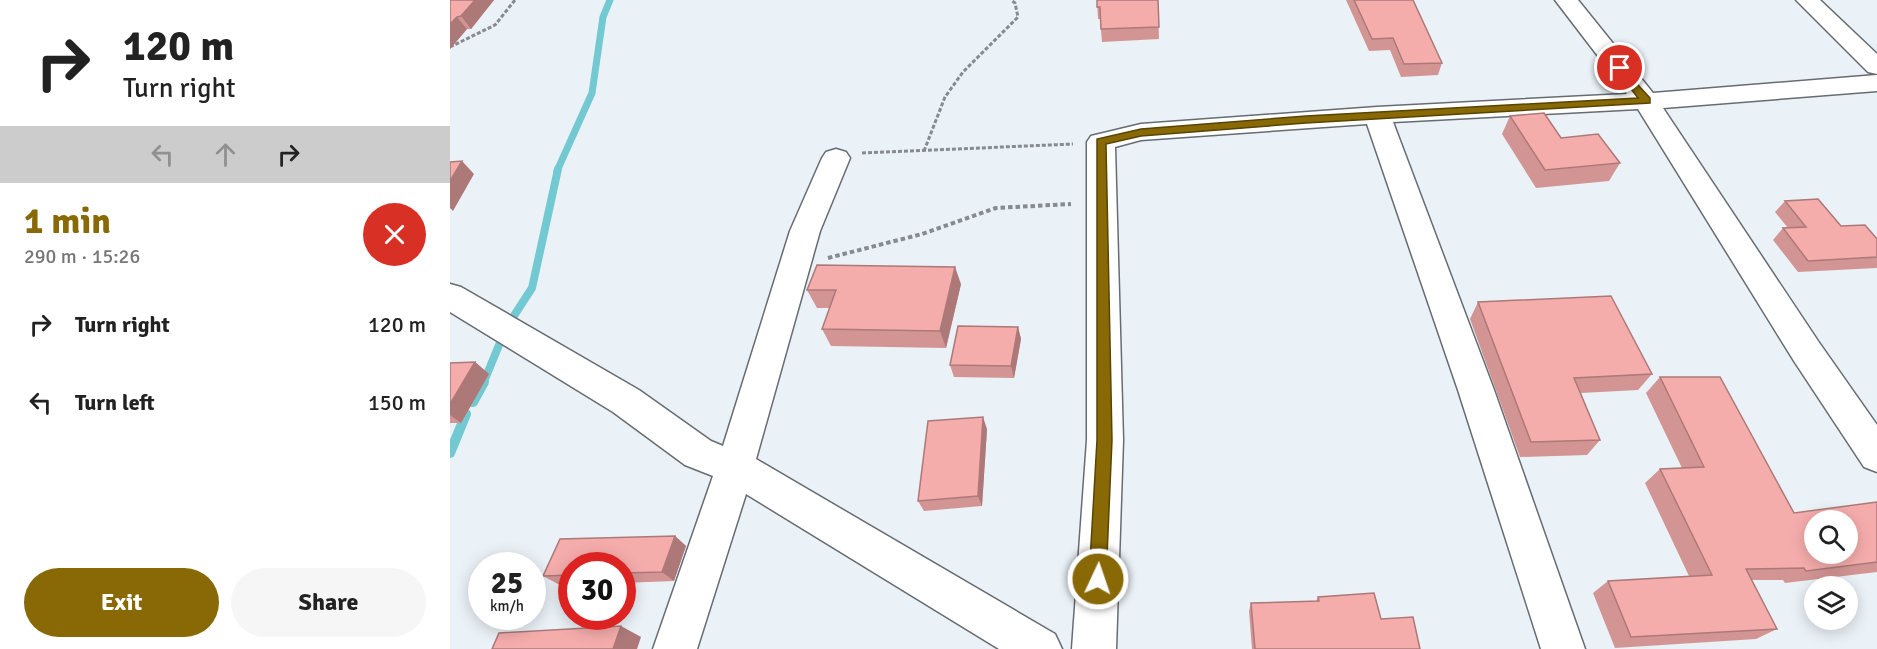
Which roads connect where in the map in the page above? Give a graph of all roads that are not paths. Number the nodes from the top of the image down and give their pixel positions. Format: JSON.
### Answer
{"nodes":[{"id":1,"x":1566,"y":0,"type":"edge"},
{"id":2,"x":1807,"y":0,"type":"edge"},
{"id":3,"x":1877,"y":67,"type":"edge"},
{"id":4,"x":1877,"y":83,"type":"edge"},
{"id":5,"x":1646,"y":101,"type":"junction"},
{"id":6,"x":1377,"y":115,"type":"junction"},
{"id":7,"x":836,"y":158,"type":"road end"},
{"id":8,"x":450,"y":296,"type":"edge"},
{"id":9,"x":1877,"y":455,"type":"edge"},
{"id":10,"x":735,"y":467,"type":"junction"},
{"id":11,"x":675,"y":649,"type":"edge"},
{"id":12,"x":1040,"y":649,"type":"edge"},
{"id":13,"x":1094,"y":649,"type":"edge"},
{"id":14,"x":1563,"y":649,"type":"edge"}],
"edges":[{"from":1,"to":5,"type":"street"},
{"from":2,"to":3,"type":"street"},
{"from":4,"to":5,"type":"street"},
{"from":5,"to":6,"type":"street"},
{"from":5,"to":9,"type":"street"},
{"from":6,"to":13,"type":"street"},
{"from":6,"to":14,"type":"street"},
{"from":7,"to":10,"type":"street"},
{"from":8,"to":10,"type":"street"},
{"from":10,"to":11,"type":"street"},
{"from":10,"to":12,"type":"street"}]}
